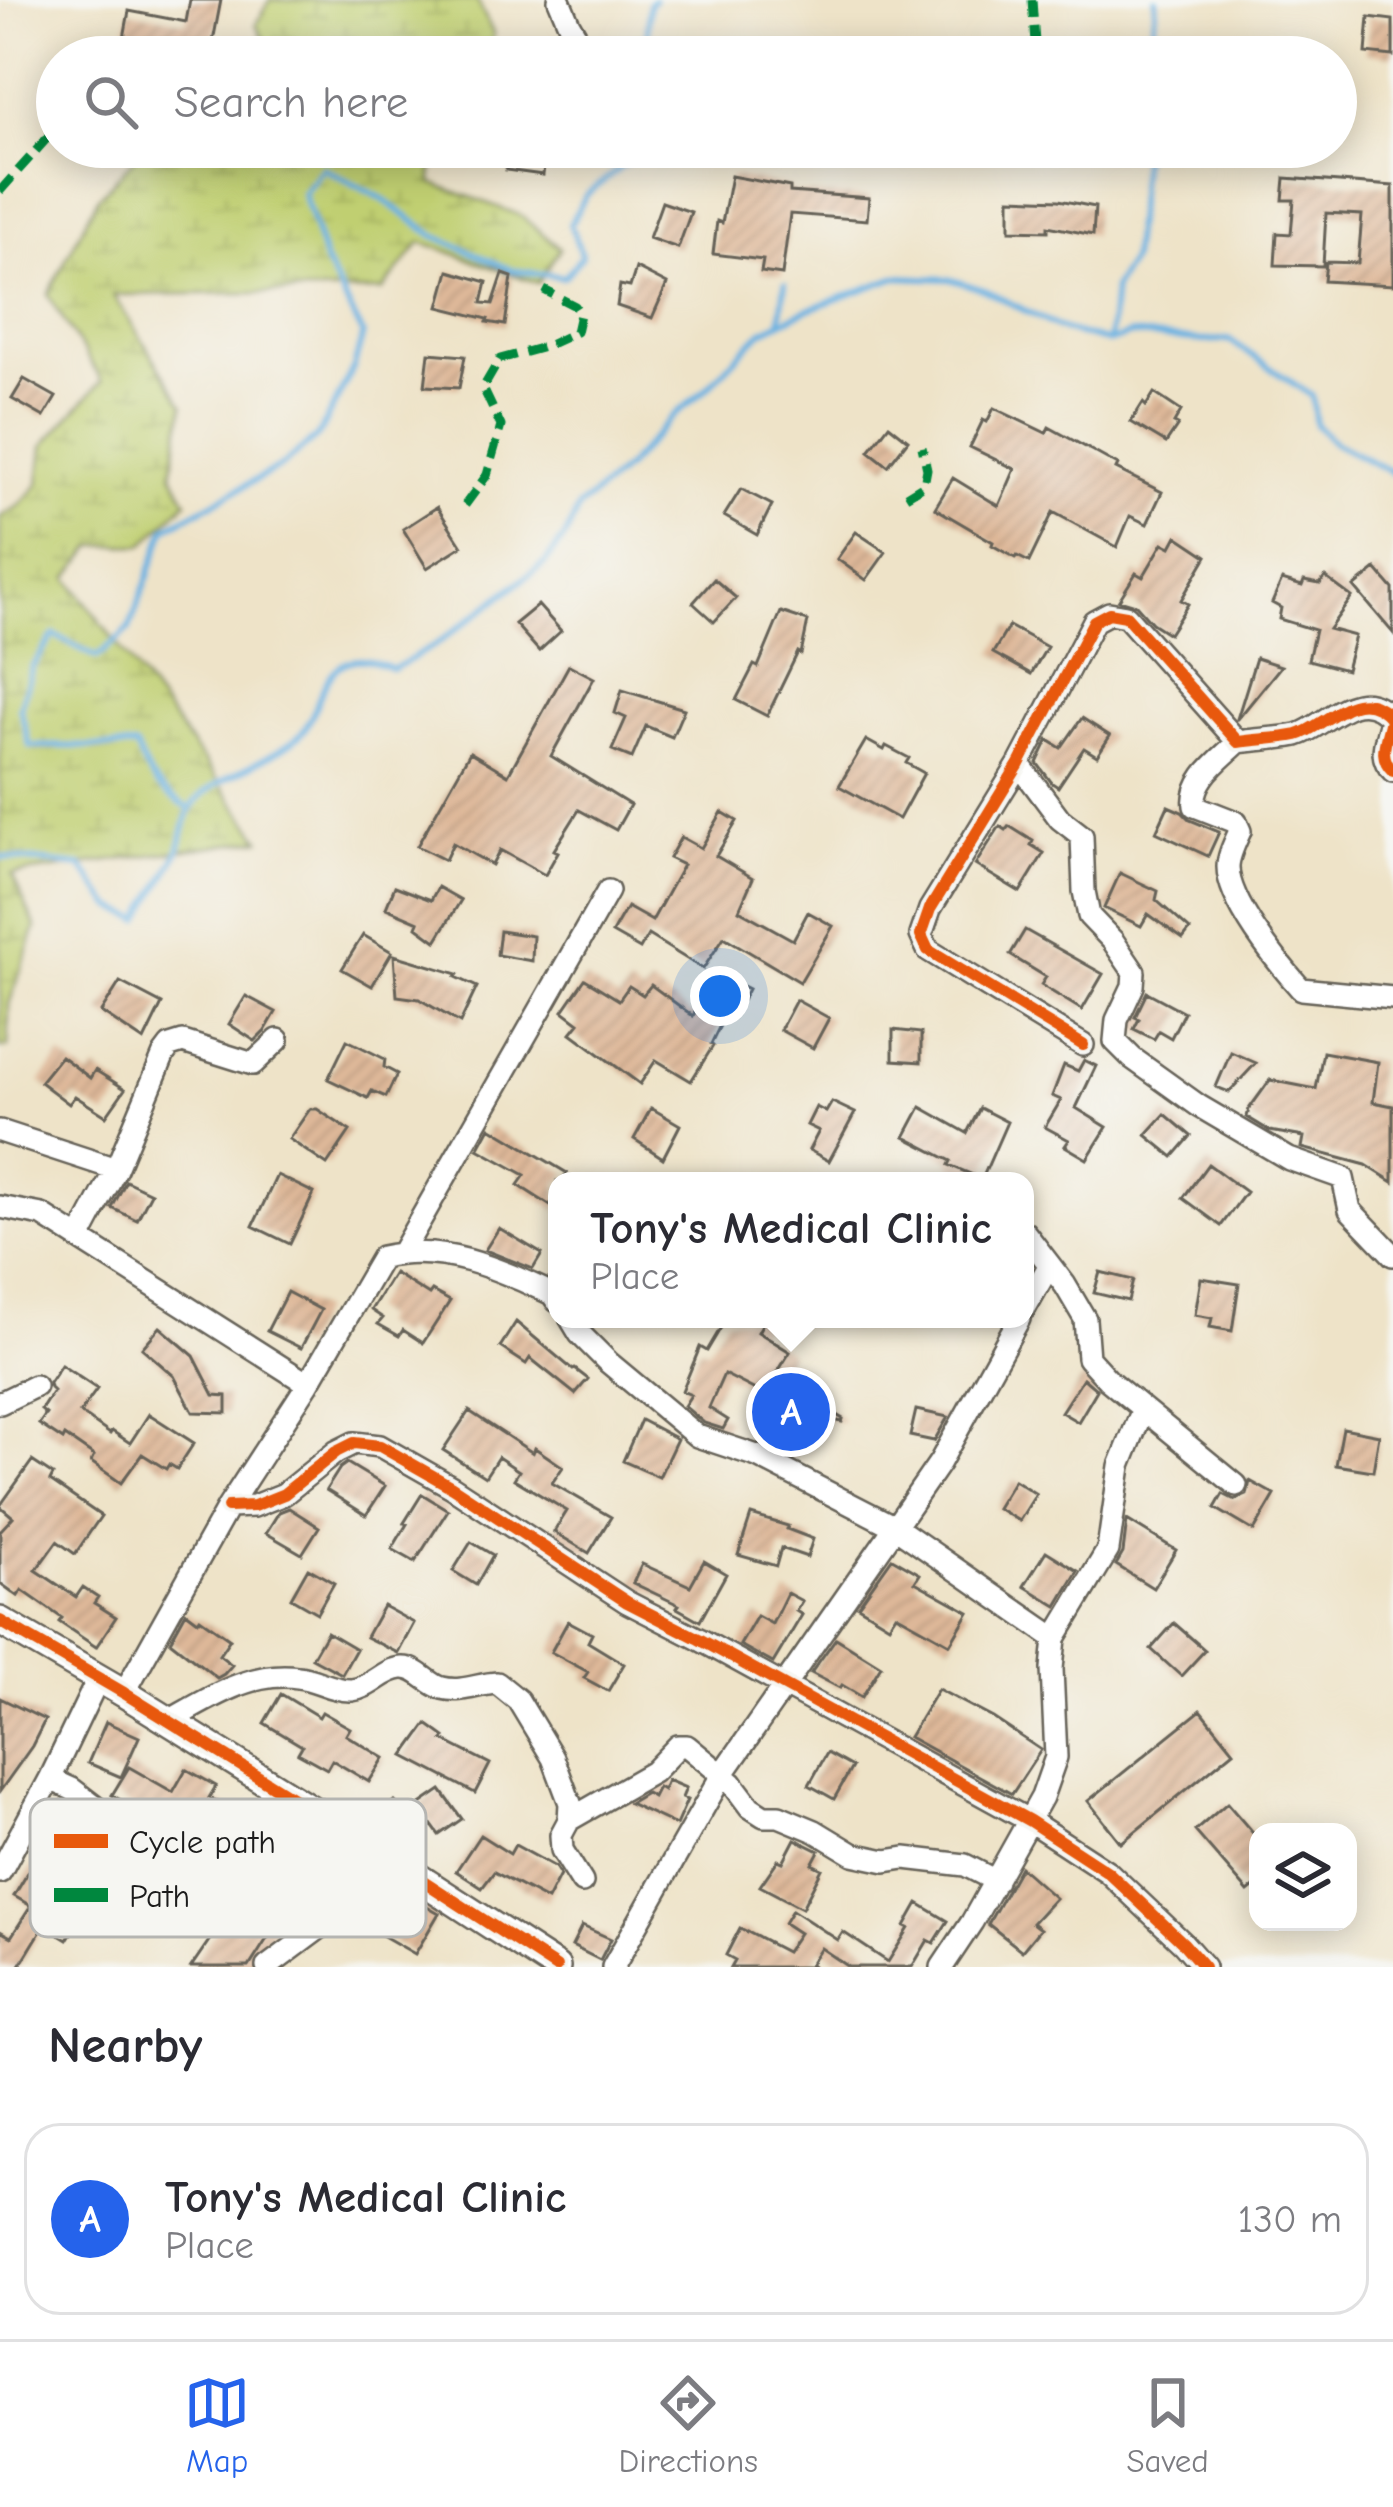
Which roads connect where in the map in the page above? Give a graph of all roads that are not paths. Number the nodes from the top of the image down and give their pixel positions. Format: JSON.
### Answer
{"nodes":[{"id":1,"x":560,"y":0,"type":"edge"},
{"id":2,"x":576,"y":36,"type":"edge"},
{"id":3,"x":1238,"y":742,"type":"junction"},
{"id":4,"x":1018,"y":764,"type":"junction"},
{"id":5,"x":1393,"y":771,"type":"edge"},
{"id":6,"x":608,"y":890,"type":"dead end"},
{"id":7,"x":1393,"y":998,"type":"edge"},
{"id":8,"x":278,"y":1040,"type":"dead end"},
{"id":9,"x":1083,"y":1045,"type":"dead end"},
{"id":10,"x":0,"y":1131,"type":"edge"},
{"id":11,"x":116,"y":1168,"type":"junction"},
{"id":12,"x":0,"y":1208,"type":"edge"},
{"id":13,"x":80,"y":1237,"type":"junction"},
{"id":14,"x":1034,"y":1245,"type":"edge"},
{"id":15,"x":402,"y":1252,"type":"junction"},
{"id":16,"x":1393,"y":1255,"type":"edge"},
{"id":17,"x":1049,"y":1266,"type":"junction"},
{"id":18,"x":1034,"y":1292,"type":"edge"},
{"id":19,"x":548,"y":1293,"type":"edge"},
{"id":20,"x":576,"y":1328,"type":"edge"},
{"id":21,"x":1013,"y":1328,"type":"edge"},
{"id":22,"x":308,"y":1384,"type":"junction"},
{"id":23,"x":35,"y":1386,"type":"dead end"},
{"id":24,"x":0,"y":1403,"type":"edge"},
{"id":25,"x":1143,"y":1409,"type":"junction"},
{"id":26,"x":1236,"y":1485,"type":"dead end"},
{"id":27,"x":228,"y":1507,"type":"junction"},
{"id":28,"x":895,"y":1527,"type":"junction"},
{"id":29,"x":0,"y":1621,"type":"edge"},
{"id":30,"x":1055,"y":1638,"type":"junction"},
{"id":31,"x":111,"y":1686,"type":"junction"},
{"id":32,"x":786,"y":1687,"type":"junction"},
{"id":33,"x":169,"y":1721,"type":"junction"},
{"id":34,"x":722,"y":1775,"type":"junction"},
{"id":35,"x":50,"y":1779,"type":"junction"},
{"id":36,"x":39,"y":1799,"type":"edge"},
{"id":37,"x":85,"y":1799,"type":"edge"},
{"id":38,"x":294,"y":1799,"type":"edge"},
{"id":39,"x":30,"y":1816,"type":"edge"},
{"id":40,"x":569,"y":1820,"type":"junction"},
{"id":41,"x":1030,"y":1821,"type":"junction"},
{"id":42,"x":0,"y":1872,"type":"edge"},
{"id":43,"x":996,"y":1881,"type":"junction"},
{"id":44,"x":582,"y":1882,"type":"dead end"},
{"id":45,"x":426,"y":1883,"type":"edge"},
{"id":46,"x":307,"y":1937,"type":"edge"},
{"id":47,"x":267,"y":1967,"type":"edge"},
{"id":48,"x":556,"y":1967,"type":"edge"},
{"id":49,"x":613,"y":1967,"type":"edge"},
{"id":50,"x":942,"y":1967,"type":"edge"},
{"id":51,"x":1204,"y":1967,"type":"edge"}],
"edges":[{"from":1,"to":2,"type":"street"},
{"from":3,"to":4,"type":"street"},
{"from":3,"to":5,"type":"street"},
{"from":3,"to":7,"type":"street"},
{"from":4,"to":9,"type":"street"},
{"from":4,"to":16,"type":"street"},
{"from":6,"to":15,"type":"street"},
{"from":8,"to":11,"type":"street"},
{"from":10,"to":11,"type":"street"},
{"from":11,"to":13,"type":"street"},
{"from":12,"to":13,"type":"street"},
{"from":13,"to":22,"type":"street"},
{"from":14,"to":17,"type":"street"},
{"from":15,"to":19,"type":"street"},
{"from":15,"to":22,"type":"street"},
{"from":17,"to":18,"type":"street"},
{"from":17,"to":25,"type":"street"},
{"from":20,"to":28,"type":"street"},
{"from":21,"to":28,"type":"street"},
{"from":22,"to":27,"type":"street"},
{"from":23,"to":24,"type":"street"},
{"from":25,"to":26,"type":"street"},
{"from":25,"to":30,"type":"street"},
{"from":27,"to":31,"type":"street"},
{"from":27,"to":32,"type":"street"},
{"from":28,"to":30,"type":"street"},
{"from":28,"to":32,"type":"street"},
{"from":29,"to":31,"type":"street"},
{"from":30,"to":41,"type":"street"},
{"from":31,"to":33,"type":"street"},
{"from":31,"to":35,"type":"street"},
{"from":32,"to":34,"type":"street"},
{"from":32,"to":41,"type":"street"},
{"from":33,"to":38,"type":"street"},
{"from":33,"to":40,"type":"street"},
{"from":34,"to":40,"type":"street"},
{"from":34,"to":43,"type":"street"},
{"from":34,"to":49,"type":"street"},
{"from":35,"to":36,"type":"street"},
{"from":35,"to":37,"type":"street"},
{"from":39,"to":42,"type":"street"},
{"from":40,"to":44,"type":"street"},
{"from":41,"to":43,"type":"street"},
{"from":41,"to":51,"type":"street"},
{"from":43,"to":50,"type":"street"},
{"from":45,"to":48,"type":"street"},
{"from":46,"to":47,"type":"street"}]}
